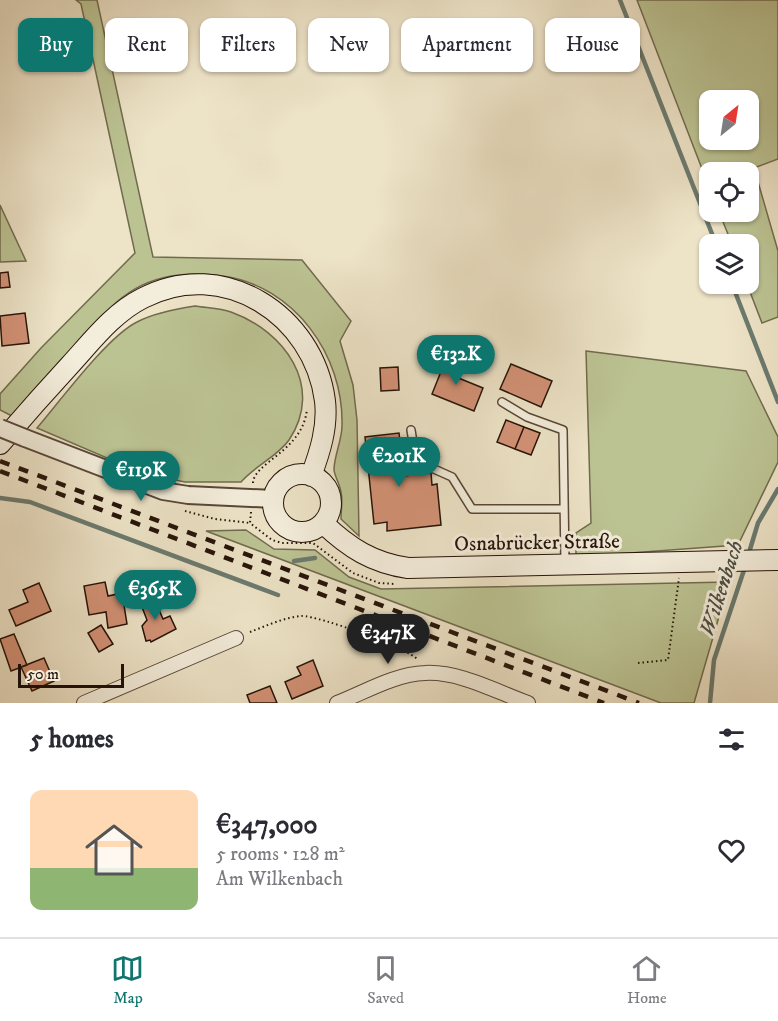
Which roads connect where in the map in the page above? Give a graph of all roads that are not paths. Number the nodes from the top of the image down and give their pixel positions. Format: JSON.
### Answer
{"nodes":[{"id":1,"x":502,"y":402,"type":"dead end"},
{"id":2,"x":0,"y":428,"type":"edge"},
{"id":3,"x":411,"y":430,"type":"dead end"},
{"id":4,"x":0,"y":444,"type":"edge"},
{"id":5,"x":311,"y":476,"type":"junction"},
{"id":6,"x":273,"y":499,"type":"junction"},
{"id":7,"x":564,"y":509,"type":"junction"},
{"id":8,"x":323,"y":523,"type":"junction"},
{"id":9,"x":772,"y":561,"type":"edge"},
{"id":10,"x":565,"y":567,"type":"junction"},
{"id":11,"x":236,"y":638,"type":"road end"},
{"id":12,"x":84,"y":703,"type":"edge"},
{"id":13,"x":337,"y":703,"type":"edge"},
{"id":14,"x":528,"y":703,"type":"edge"}],
"edges":[{"from":1,"to":7,"type":"lane"},
{"from":2,"to":6,"type":"street","bridge":true},
{"from":3,"to":7,"type":"lane"},
{"from":4,"to":5,"type":"main road"},
{"from":5,"to":6,"type":"main road"},
{"from":5,"to":8,"type":"main road"},
{"from":6,"to":8,"type":"main road"},
{"from":7,"to":10,"type":"lane"},
{"from":8,"to":10,"type":"main road","name":"Osnabrücker Straße"},
{"from":9,"to":10,"type":"main road","name":"Osnabrücker Straße"},
{"from":11,"to":12,"type":"street"},
{"from":13,"to":14,"type":"street"}]}
